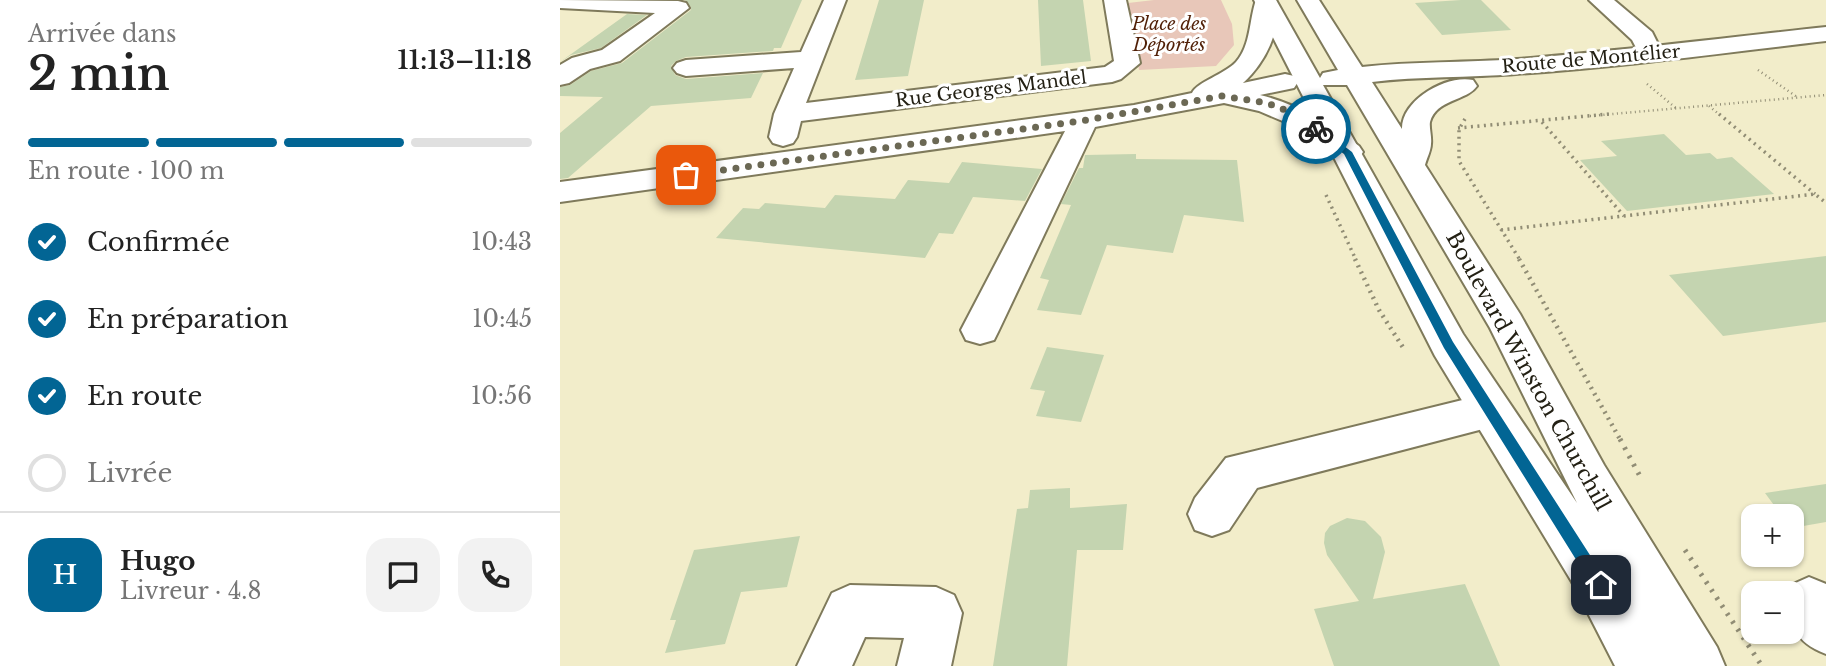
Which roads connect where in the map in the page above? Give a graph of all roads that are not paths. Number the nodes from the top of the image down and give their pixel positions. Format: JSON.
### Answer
{"nodes":[{"id":1,"x":835,"y":0,"type":"edge"},
{"id":2,"x":1115,"y":0,"type":"edge"},
{"id":3,"x":1308,"y":0,"type":"edge"},
{"id":4,"x":1600,"y":0,"type":"edge"},
{"id":5,"x":560,"y":1,"type":"edge"},
{"id":6,"x":1266,"y":1,"type":"edge"},
{"id":7,"x":1826,"y":34,"type":"edge"},
{"id":8,"x":1826,"y":46,"type":"edge"},
{"id":9,"x":1651,"y":54,"type":"junction"},
{"id":10,"x":811,"y":59,"type":"junction"},
{"id":11,"x":686,"y":68,"type":"dead end"},
{"id":12,"x":560,"y":77,"type":"edge"},
{"id":13,"x":1356,"y":78,"type":"junction"},
{"id":14,"x":1297,"y":81,"type":"junction"},
{"id":15,"x":1464,"y":86,"type":"junction"},
{"id":16,"x":1220,"y":92,"type":"junction"},
{"id":17,"x":789,"y":114,"type":"junction"},
{"id":18,"x":1081,"y":121,"type":"junction"},
{"id":19,"x":1348,"y":152,"type":"junction"},
{"id":20,"x":776,"y":162,"type":"junction"},
{"id":21,"x":1410,"y":164,"type":"junction"},
{"id":22,"x":560,"y":192,"type":"edge"},
{"id":23,"x":980,"y":330,"type":"dead end"},
{"id":24,"x":1491,"y":411,"type":"junction"},
{"id":25,"x":1212,"y":514,"type":"dead end"},
{"id":26,"x":824,"y":666,"type":"edge"},
{"id":27,"x":924,"y":666,"type":"edge"},
{"id":28,"x":1644,"y":666,"type":"edge"},
{"id":29,"x":1698,"y":666,"type":"edge"}],
"edges":[{"from":1,"to":10,"type":"main road"},
{"from":2,"to":17,"type":"main road","name":"Rue Georges Mandel"},
{"from":3,"to":13,"type":"main road","name":"Boulevard Winston Churchill"},
{"from":4,"to":9,"type":"main road"},
{"from":5,"to":12,"type":"main road"},
{"from":6,"to":14,"type":"main road","name":"Boulevard Winston Churchill"},
{"from":6,"to":16,"type":"main road"},
{"from":7,"to":9,"type":"main road","name":"Route de Montélier"},
{"from":8,"to":15,"type":"main road","name":"Route de Montélier"},
{"from":9,"to":13,"type":"main road","name":"Route de Montélier"},
{"from":10,"to":11,"type":"main road"},
{"from":10,"to":17,"type":"main road"},
{"from":13,"to":14,"type":"main road","name":"Route de Montélier"},
{"from":13,"to":15,"type":"main road","name":"Route de Montélier"},
{"from":13,"to":21,"type":"main road","name":"Boulevard Winston Churchill"},
{"from":14,"to":16,"type":"main road","name":"Route de Montélier"},
{"from":14,"to":19,"type":"main road","name":"Boulevard Winston Churchill"},
{"from":15,"to":21,"type":"main road","name":"Route de Montélier"},
{"from":16,"to":18,"type":"main road"},
{"from":16,"to":19,"type":"main road"},
{"from":17,"to":20,"type":"main road"},
{"from":18,"to":20,"type":"main road"},
{"from":18,"to":23,"type":"main road"},
{"from":19,"to":24,"type":"main road","name":"Boulevard Winston Churchill"},
{"from":20,"to":22,"type":"main road"},
{"from":21,"to":29,"type":"main road","name":"Boulevard Winston Churchill"},
{"from":24,"to":25,"type":"main road"},
{"from":24,"to":28,"type":"main road","name":"Boulevard Winston Churchill"},
{"from":26,"to":27,"type":"main road"}]}
